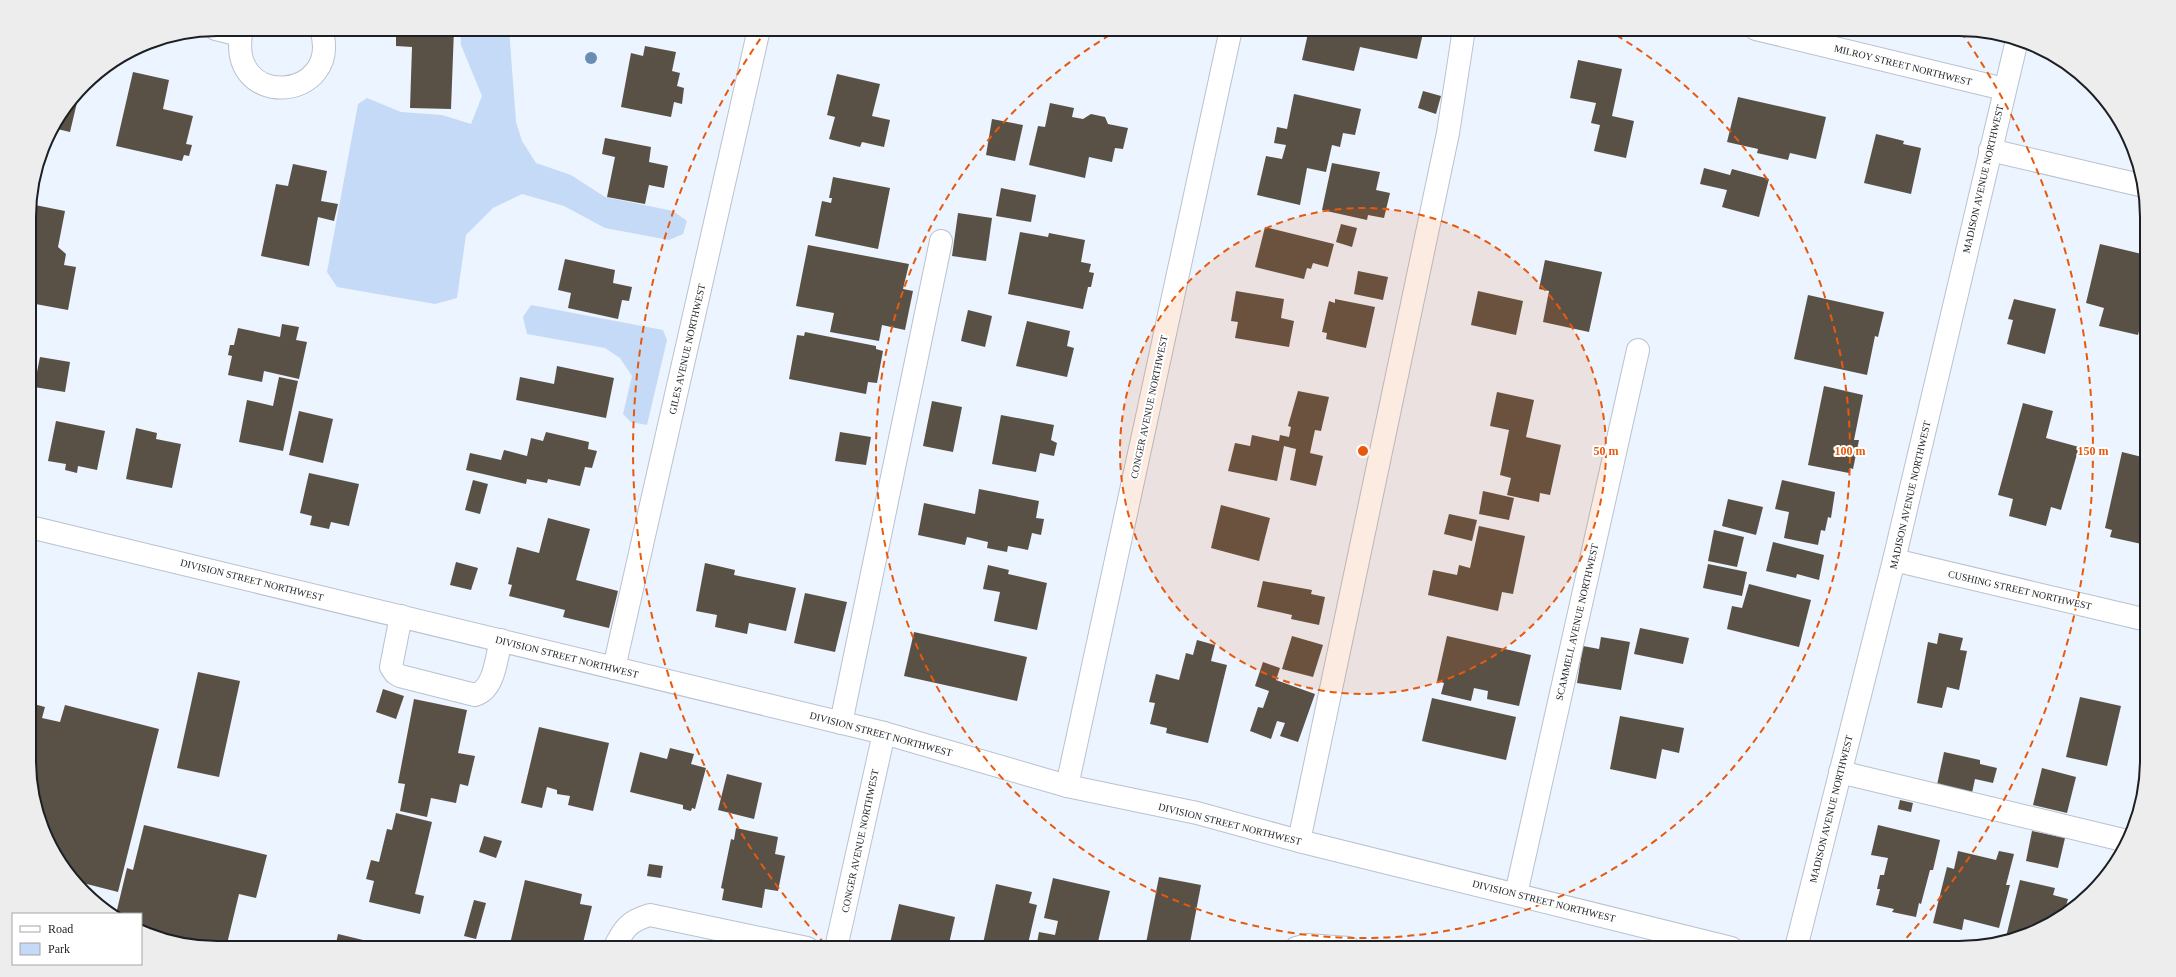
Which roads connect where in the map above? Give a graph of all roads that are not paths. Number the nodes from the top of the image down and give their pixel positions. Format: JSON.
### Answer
{"nodes":[{"id":1,"x":240,"y":36,"type":"edge"},
{"id":2,"x":323,"y":36,"type":"edge"},
{"id":3,"x":757,"y":36,"type":"edge"},
{"id":4,"x":1229,"y":36,"type":"edge"},
{"id":5,"x":1463,"y":36,"type":"edge"},
{"id":6,"x":1785,"y":36,"type":"edge"},
{"id":7,"x":2016,"y":45,"type":"edge"},
{"id":8,"x":2004,"y":89,"type":"junction"},
{"id":9,"x":1990,"y":150,"type":"junction"},
{"id":10,"x":2137,"y":184,"type":"edge"},
{"id":11,"x":941,"y":241,"type":"dead end"},
{"id":12,"x":1638,"y":350,"type":"dead end"},
{"id":13,"x":36,"y":528,"type":"edge"},
{"id":14,"x":1894,"y":560,"type":"junction"},
{"id":15,"x":401,"y":616,"type":"junction"},
{"id":16,"x":2140,"y":618,"type":"edge"},
{"id":17,"x":501,"y":640,"type":"junction"},
{"id":18,"x":614,"y":668,"type":"junction"},
{"id":19,"x":841,"y":723,"type":"junction"},
{"id":20,"x":884,"y":733,"type":"junction"},
{"id":21,"x":1840,"y":772,"type":"junction"},
{"id":22,"x":1067,"y":786,"type":"junction"},
{"id":23,"x":2121,"y":840,"type":"edge"},
{"id":24,"x":1299,"y":841,"type":"junction"},
{"id":25,"x":1516,"y":894,"type":"junction"},
{"id":26,"x":618,"y":941,"type":"edge"},
{"id":27,"x":774,"y":941,"type":"edge"},
{"id":28,"x":838,"y":941,"type":"edge"},
{"id":29,"x":1703,"y":941,"type":"edge"},
{"id":30,"x":1798,"y":941,"type":"edge"}],
"edges":[{"from":1,"to":2,"type":"street"},
{"from":3,"to":18,"type":"street","name":"GILES AVENUE NORTHWEST"},
{"from":4,"to":22,"type":"street","name":"CONGER AVENUE NORTHWEST"},
{"from":5,"to":24,"type":"street"},
{"from":6,"to":8,"type":"street","name":"MILROY STREET NORTHWEST"},
{"from":7,"to":8,"type":"street","name":"MADISON AVENUE NORTHWEST"},
{"from":8,"to":9,"type":"street","name":"MADISON AVENUE NORTHWEST"},
{"from":9,"to":10,"type":"street"},
{"from":9,"to":14,"type":"street","name":"MADISON AVENUE NORTHWEST"},
{"from":11,"to":19,"type":"street"},
{"from":12,"to":25,"type":"street","name":"SCAMMELL AVENUE NORTHWEST"},
{"from":13,"to":15,"type":"street","name":"DIVISION STREET NORTHWEST"},
{"from":14,"to":16,"type":"street","name":"CUSHING STREET NORTHWEST"},
{"from":14,"to":21,"type":"street","name":"MADISON AVENUE NORTHWEST"},
{"from":15,"to":17,"type":"street","name":"DIVISION STREET NORTHWEST"},
{"from":15,"to":17,"type":"street"},
{"from":17,"to":18,"type":"street","name":"DIVISION STREET NORTHWEST"},
{"from":18,"to":19,"type":"street","name":"DIVISION STREET NORTHWEST"},
{"from":19,"to":20,"type":"street","name":"DIVISION STREET NORTHWEST"},
{"from":20,"to":22,"type":"street","name":"DIVISION STREET NORTHWEST"},
{"from":20,"to":28,"type":"street","name":"CONGER AVENUE NORTHWEST"},
{"from":21,"to":23,"type":"street"},
{"from":21,"to":30,"type":"street","name":"MADISON AVENUE NORTHWEST"},
{"from":22,"to":24,"type":"street","name":"DIVISION STREET NORTHWEST"},
{"from":24,"to":25,"type":"street","name":"DIVISION STREET NORTHWEST"},
{"from":25,"to":29,"type":"street","name":"DIVISION STREET NORTHWEST"},
{"from":26,"to":27,"type":"street"}]}
